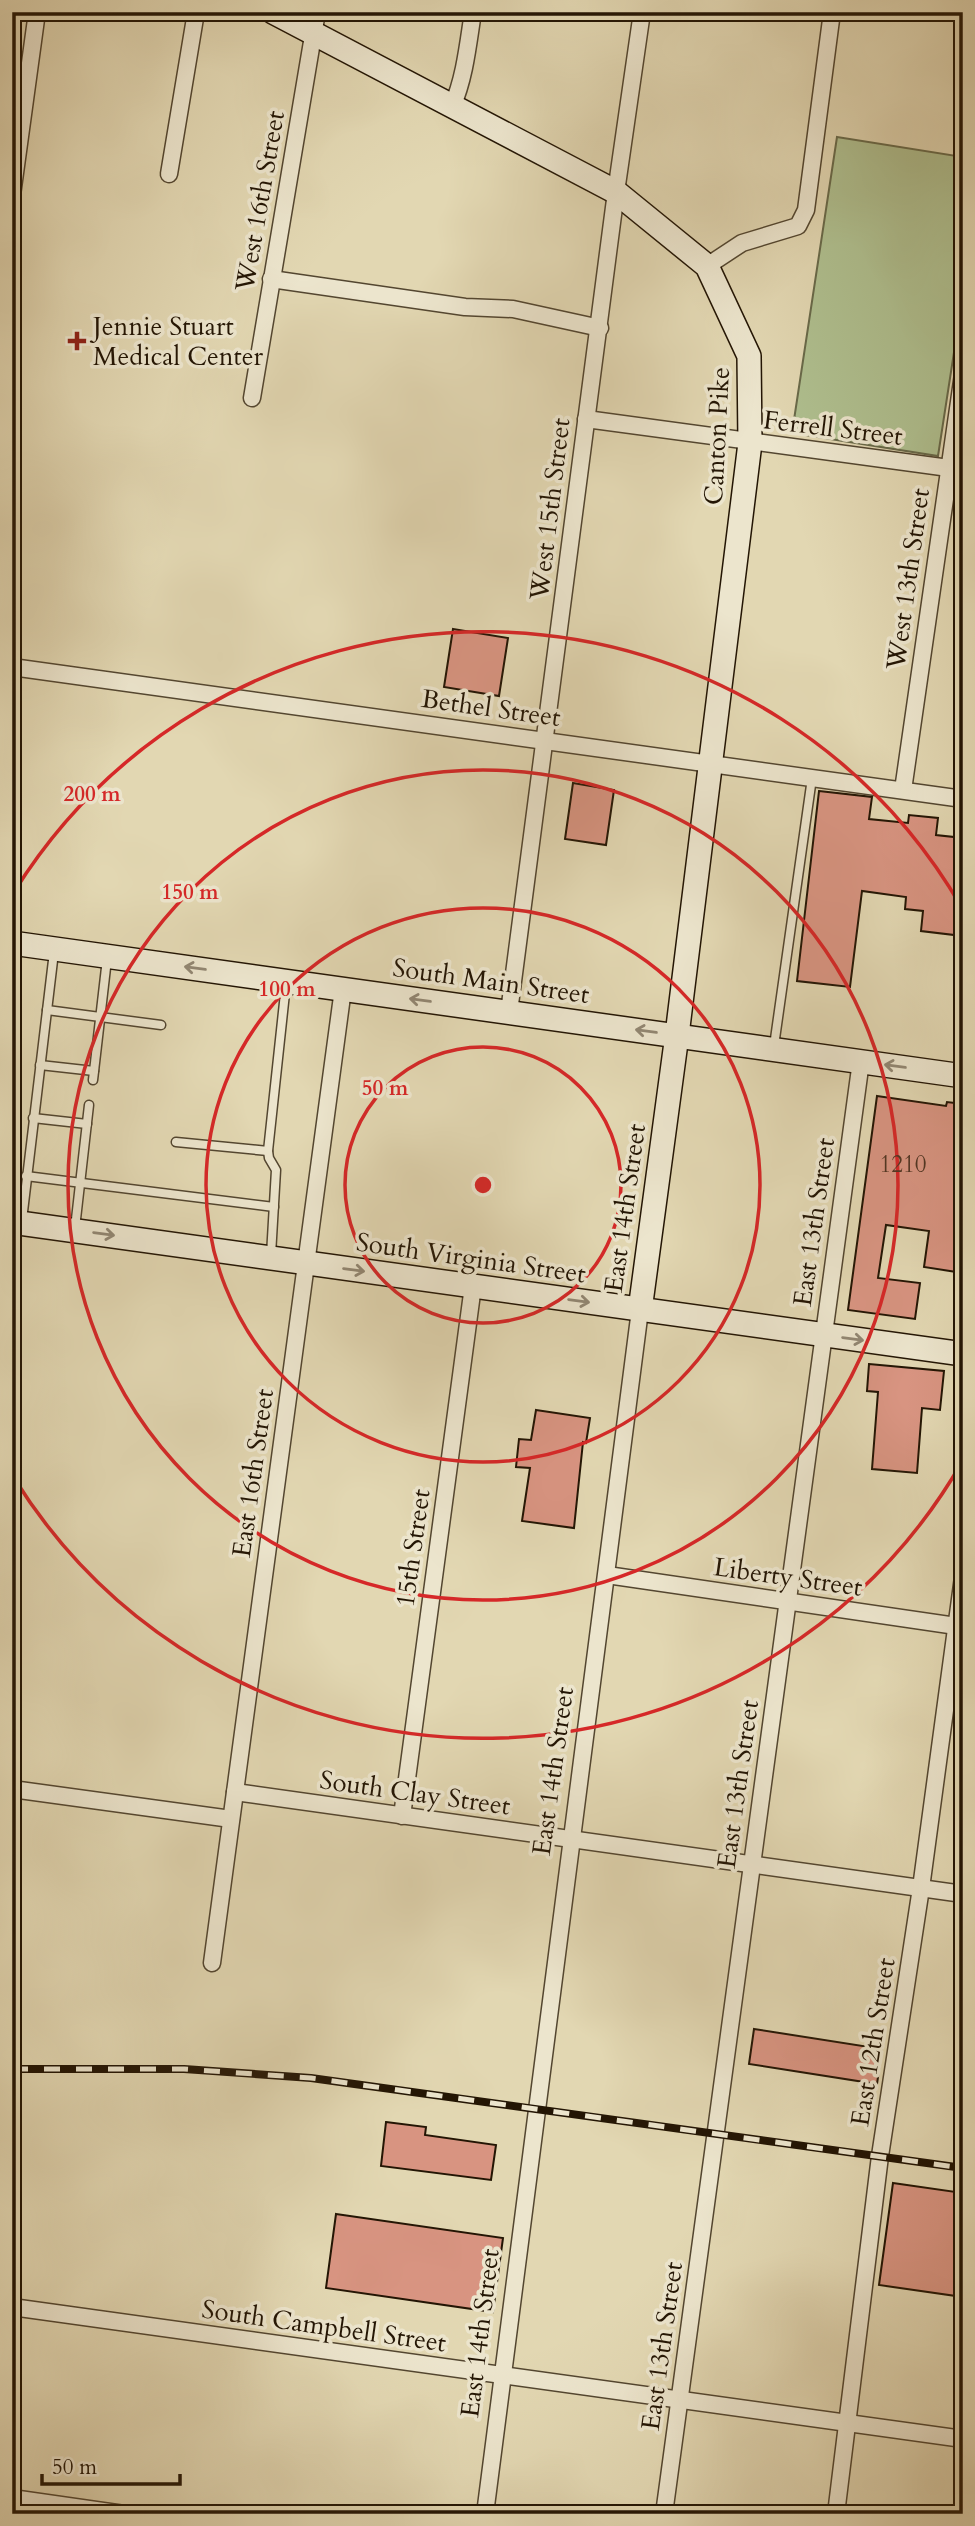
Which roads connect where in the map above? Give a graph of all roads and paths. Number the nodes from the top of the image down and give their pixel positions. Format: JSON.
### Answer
{"nodes":[{"id":1,"x":37,"y":12,"type":"edge"},
{"id":2,"x":196,"y":12,"type":"edge"},
{"id":3,"x":273,"y":12,"type":"edge"},
{"id":4,"x":473,"y":12,"type":"edge"},
{"id":5,"x":642,"y":12,"type":"edge"},
{"id":6,"x":831,"y":12,"type":"edge"},
{"id":7,"x":315,"y":23,"type":"edge"},
{"id":8,"x":19,"y":95,"type":"edge"},
{"id":9,"x":452,"y":107,"type":"junction"},
{"id":10,"x":17,"y":123,"type":"edge"},
{"id":11,"x":169,"y":174,"type":"dead end"},
{"id":12,"x":616,"y":192,"type":"junction"},
{"id":13,"x":12,"y":195,"type":"edge"},
{"id":14,"x":707,"y":266,"type":"junction"},
{"id":15,"x":271,"y":279,"type":"junction"},
{"id":16,"x":600,"y":328,"type":"junction"},
{"id":17,"x":963,"y":374,"type":"edge"},
{"id":18,"x":252,"y":398,"type":"dead end"},
{"id":19,"x":586,"y":419,"type":"junction"},
{"id":20,"x":750,"y":443,"type":"junction"},
{"id":21,"x":949,"y":468,"type":"junction"},
{"id":22,"x":12,"y":667,"type":"edge"},
{"id":23,"x":545,"y":741,"type":"junction"},
{"id":24,"x":711,"y":764,"type":"junction"},
{"id":25,"x":813,"y":778,"type":"junction"},
{"id":26,"x":903,"y":790,"type":"junction"},
{"id":27,"x":963,"y":799,"type":"edge"},
{"id":28,"x":12,"y":943,"type":"edge"},
{"id":29,"x":54,"y":949,"type":"junction"},
{"id":30,"x":108,"y":956,"type":"junction"},
{"id":31,"x":286,"y":981,"type":"junction"},
{"id":32,"x":343,"y":989,"type":"junction"},
{"id":33,"x":47,"y":1010,"type":"junction"},
{"id":34,"x":509,"y":1012,"type":"junction"},
{"id":35,"x":101,"y":1017,"type":"junction"},
{"id":36,"x":161,"y":1025,"type":"dead end"},
{"id":37,"x":677,"y":1035,"type":"junction"},
{"id":38,"x":773,"y":1049,"type":"junction"},
{"id":39,"x":861,"y":1061,"type":"junction"},
{"id":40,"x":40,"y":1065,"type":"junction"},
{"id":41,"x":963,"y":1076,"type":"edge"},
{"id":42,"x":89,"y":1105,"type":"dead end"},
{"id":43,"x":33,"y":1118,"type":"junction"},
{"id":44,"x":87,"y":1124,"type":"junction"},
{"id":45,"x":176,"y":1142,"type":"dead end"},
{"id":46,"x":268,"y":1151,"type":"junction"},
{"id":47,"x":26,"y":1176,"type":"junction"},
{"id":48,"x":80,"y":1183,"type":"junction"},
{"id":49,"x":274,"y":1207,"type":"junction"},
{"id":50,"x":17,"y":1222,"type":"edge"},
{"id":51,"x":74,"y":1230,"type":"junction"},
{"id":52,"x":270,"y":1258,"type":"junction"},
{"id":53,"x":306,"y":1263,"type":"junction"},
{"id":54,"x":473,"y":1286,"type":"junction"},
{"id":55,"x":640,"y":1310,"type":"junction"},
{"id":56,"x":824,"y":1335,"type":"junction"},
{"id":57,"x":963,"y":1354,"type":"edge"},
{"id":58,"x":607,"y":1575,"type":"junction"},
{"id":59,"x":963,"y":1577,"type":"edge"},
{"id":60,"x":787,"y":1603,"type":"junction"},
{"id":61,"x":959,"y":1627,"type":"edge"},
{"id":62,"x":12,"y":1789,"type":"edge"},
{"id":63,"x":235,"y":1793,"type":"junction"},
{"id":64,"x":402,"y":1816,"type":"junction"},
{"id":65,"x":231,"y":1819,"type":"junction"},
{"id":66,"x":572,"y":1839,"type":"junction"},
{"id":67,"x":752,"y":1864,"type":"junction"},
{"id":68,"x":921,"y":1888,"type":"junction"},
{"id":69,"x":963,"y":1894,"type":"edge"},
{"id":70,"x":212,"y":1963,"type":"dead end"},
{"id":71,"x":12,"y":2307,"type":"edge"},
{"id":72,"x":503,"y":2375,"type":"junction"},
{"id":73,"x":680,"y":2400,"type":"junction"},
{"id":74,"x":848,"y":2423,"type":"junction"},
{"id":75,"x":963,"y":2439,"type":"edge"},
{"id":76,"x":12,"y":2498,"type":"edge"},
{"id":77,"x":124,"y":2514,"type":"edge"},
{"id":78,"x":485,"y":2514,"type":"edge"},
{"id":79,"x":664,"y":2514,"type":"edge"},
{"id":80,"x":836,"y":2514,"type":"edge"}],
"edges":[{"from":1,"to":8,"type":"street"},
{"from":2,"to":11,"type":"street"},
{"from":3,"to":7,"type":"main road","name":"Canton Pike"},
{"from":4,"to":9,"type":"street"},
{"from":5,"to":12,"type":"street","name":"West 15th Street"},
{"from":6,"to":14,"type":"street"},
{"from":7,"to":9,"type":"main road","name":"Canton Pike"},
{"from":7,"to":15,"type":"street","name":"West 16th Street"},
{"from":8,"to":10,"type":"street"},
{"from":9,"to":12,"type":"main road","name":"Canton Pike"},
{"from":10,"to":13,"type":"street"},
{"from":12,"to":14,"type":"main road","name":"Canton Pike"},
{"from":12,"to":16,"type":"street","name":"West 15th Street"},
{"from":14,"to":20,"type":"main road","name":"Canton Pike"},
{"from":15,"to":16,"type":"street"},
{"from":15,"to":18,"type":"street","name":"West 16th Street"},
{"from":16,"to":19,"type":"street","name":"West 15th Street"},
{"from":17,"to":21,"type":"street","name":"West 13th Street"},
{"from":19,"to":20,"type":"street","name":"Ferrell Street"},
{"from":19,"to":23,"type":"street","name":"West 15th Street"},
{"from":20,"to":21,"type":"street","name":"Ferrell Street"},
{"from":20,"to":24,"type":"main road","name":"Canton Pike"},
{"from":21,"to":26,"type":"street","name":"West 13th Street"},
{"from":22,"to":23,"type":"street","name":"Bethel Street"},
{"from":23,"to":24,"type":"street","name":"Bethel Street"},
{"from":23,"to":34,"type":"street","name":"West 15th Street"},
{"from":24,"to":25,"type":"street","name":"Bethel Street"},
{"from":24,"to":37,"type":"main road","name":"Canton Pike"},
{"from":25,"to":26,"type":"street","name":"Bethel Street"},
{"from":25,"to":38,"type":"lane"},
{"from":26,"to":27,"type":"street","name":"Bethel Street"},
{"from":28,"to":29,"type":"main road","name":"South Main Street"},
{"from":29,"to":30,"type":"main road","name":"South Main Street"},
{"from":29,"to":33,"type":"lane"},
{"from":31,"to":30,"type":"main road","name":"South Main Street","one_way":true},
{"from":30,"to":35,"type":"lane"},
{"from":31,"to":32,"type":"main road","name":"South Main Street"},
{"from":31,"to":46,"type":"lane"},
{"from":34,"to":32,"type":"main road","name":"South Main Street","one_way":true},
{"from":32,"to":53,"type":"street","name":"East 16th Street"},
{"from":33,"to":35,"type":"lane"},
{"from":33,"to":40,"type":"lane"},
{"from":37,"to":34,"type":"main road","name":"South Main Street","one_way":true},
{"from":35,"to":36,"type":"lane"},
{"from":35,"to":40,"type":"lane"},
{"from":37,"to":38,"type":"main road","name":"South Main Street"},
{"from":37,"to":55,"type":"main road","name":"East 14th Street"},
{"from":38,"to":39,"type":"main road","name":"South Main Street"},
{"from":41,"to":39,"type":"main road","name":"South Main Street","one_way":true},
{"from":39,"to":56,"type":"street","name":"East 13th Street"},
{"from":40,"to":43,"type":"lane"},
{"from":42,"to":44,"type":"lane"},
{"from":43,"to":44,"type":"lane"},
{"from":43,"to":47,"type":"lane"},
{"from":44,"to":48,"type":"lane"},
{"from":45,"to":46,"type":"lane"},
{"from":46,"to":49,"type":"lane"},
{"from":47,"to":48,"type":"lane"},
{"from":47,"to":50,"type":"lane"},
{"from":48,"to":49,"type":"lane"},
{"from":48,"to":51,"type":"lane"},
{"from":49,"to":52,"type":"lane"},
{"from":50,"to":51,"type":"main road","name":"South Virginia Street"},
{"from":51,"to":52,"type":"main road","name":"South Virginia Street","one_way":true},
{"from":52,"to":53,"type":"main road","name":"South Virginia Street"},
{"from":53,"to":54,"type":"main road","name":"South Virginia Street","one_way":true},
{"from":53,"to":63,"type":"street","name":"East 16th Street"},
{"from":54,"to":55,"type":"main road","name":"South Virginia Street","one_way":true},
{"from":54,"to":64,"type":"street","name":"15th Street"},
{"from":55,"to":56,"type":"main road","name":"South Virginia Street"},
{"from":55,"to":58,"type":"street","name":"East 14th Street"},
{"from":56,"to":57,"type":"main road","name":"South Virginia Street","one_way":true},
{"from":56,"to":60,"type":"street","name":"East 13th Street"},
{"from":58,"to":60,"type":"street","name":"Liberty Street"},
{"from":58,"to":66,"type":"street","name":"East 14th Street"},
{"from":59,"to":61,"type":"street","name":"East 12th Street"},
{"from":60,"to":61,"type":"street","name":"Liberty Street"},
{"from":60,"to":67,"type":"street","name":"East 13th Street"},
{"from":61,"to":68,"type":"street","name":"East 12th Street"},
{"from":62,"to":65,"type":"street"},
{"from":63,"to":64,"type":"street","name":"South Clay Street"},
{"from":63,"to":65,"type":"street","name":"East 16th Street"},
{"from":64,"to":66,"type":"street","name":"South Clay Street"},
{"from":65,"to":70,"type":"street","name":"East 16th Street"},
{"from":66,"to":67,"type":"street","name":"South Clay Street"},
{"from":66,"to":72,"type":"street","name":"East 14th Street"},
{"from":67,"to":68,"type":"street","name":"South Clay Street"},
{"from":67,"to":73,"type":"street","name":"East 13th Street"},
{"from":68,"to":69,"type":"street","name":"South Clay Street"},
{"from":68,"to":74,"type":"street","name":"East 12th Street"},
{"from":71,"to":72,"type":"street","name":"South Campbell Street"},
{"from":72,"to":73,"type":"street","name":"South Campbell Street"},
{"from":72,"to":78,"type":"street","name":"East 14th Street"},
{"from":73,"to":74,"type":"street","name":"South Campbell Street"},
{"from":73,"to":79,"type":"street","name":"East 13th Street"},
{"from":74,"to":75,"type":"street","name":"South Campbell Street"},
{"from":74,"to":80,"type":"street","name":"East 12th Street"},
{"from":76,"to":77,"type":"street"}]}
